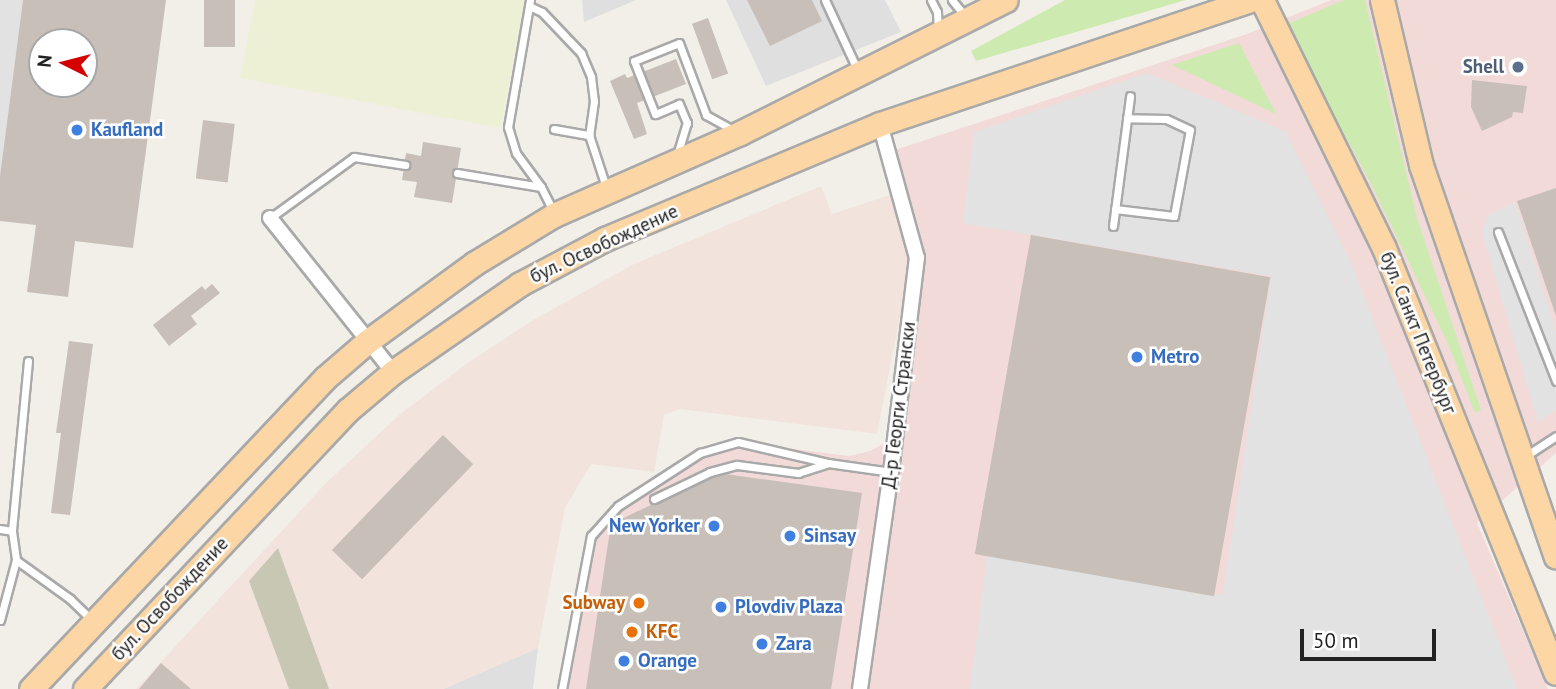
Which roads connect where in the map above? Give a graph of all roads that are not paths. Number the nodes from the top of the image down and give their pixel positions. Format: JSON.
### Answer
{"nodes":[{"id":1,"x":825,"y":0,"type":"edge"},
{"id":2,"x":931,"y":0,"type":"edge"},
{"id":3,"x":953,"y":0,"type":"edge"},
{"id":4,"x":1006,"y":0,"type":"edge"},
{"id":5,"x":1250,"y":0,"type":"edge"},
{"id":6,"x":1262,"y":0,"type":"edge"},
{"id":7,"x":1382,"y":0,"type":"edge"},
{"id":8,"x":530,"y":3,"type":"edge"},
{"id":9,"x":968,"y":19,"type":"junction"},
{"id":10,"x":937,"y":34,"type":"junction"},
{"id":11,"x":859,"y":73,"type":"junction"},
{"id":12,"x":1130,"y":96,"type":"dead end"},
{"id":13,"x":1127,"y":118,"type":"junction"},
{"id":14,"x":880,"y":124,"type":"junction"},
{"id":15,"x":554,"y":129,"type":"dead end"},
{"id":16,"x":740,"y":133,"type":"junction"},
{"id":17,"x":589,"y":135,"type":"junction"},
{"id":18,"x":675,"y":160,"type":"junction"},
{"id":19,"x":405,"y":165,"type":"dead end"},
{"id":20,"x":457,"y":173,"type":"dead end"},
{"id":21,"x":541,"y":187,"type":"junction"},
{"id":22,"x":607,"y":191,"type":"junction"},
{"id":23,"x":1115,"y":209,"type":"junction"},
{"id":24,"x":554,"y":215,"type":"junction"},
{"id":25,"x":270,"y":218,"type":"joint"},
{"id":26,"x":1113,"y":226,"type":"dead end"},
{"id":27,"x":1498,"y":232,"type":"dead end"},
{"id":28,"x":368,"y":341,"type":"junction"},
{"id":29,"x":28,"y":361,"type":"dead end"},
{"id":30,"x":393,"y":372,"type":"junction"},
{"id":31,"x":1556,"y":381,"type":"edge"},
{"id":32,"x":1556,"y":436,"type":"edge"},
{"id":33,"x":1521,"y":459,"type":"junction"},
{"id":34,"x":828,"y":463,"type":"junction"},
{"id":35,"x":891,"y":472,"type":"junction"},
{"id":36,"x":654,"y":499,"type":"dead end"},
{"id":37,"x":0,"y":529,"type":"edge"},
{"id":38,"x":12,"y":531,"type":"junction"},
{"id":39,"x":1556,"y":556,"type":"edge"},
{"id":40,"x":16,"y":560,"type":"junction"},
{"id":41,"x":0,"y":620,"type":"edge"},
{"id":42,"x":94,"y":622,"type":"junction"},
{"id":43,"x":1556,"y":673,"type":"edge"},
{"id":44,"x":32,"y":689,"type":"edge"},
{"id":45,"x":85,"y":689,"type":"edge"},
{"id":46,"x":562,"y":689,"type":"edge"},
{"id":47,"x":860,"y":689,"type":"edge"}],
"edges":[{"from":1,"to":11,"type":"lane"},
{"from":2,"to":10,"type":"lane"},
{"from":3,"to":9,"type":"lane"},
{"from":4,"to":9,"type":"main road","name":"бул. Освобождение"},
{"from":5,"to":14,"type":"main road","name":"бул. Освобождение"},
{"from":6,"to":43,"type":"main road","name":"бул. Санкт Петербург"},
{"from":7,"to":33,"type":"main road"},
{"from":8,"to":17,"type":"lane"},
{"from":8,"to":21,"type":"lane"},
{"from":9,"to":10,"type":"main road","name":"бул. Освобождение"},
{"from":10,"to":11,"type":"main road","name":"бул. Освобождение"},
{"from":11,"to":16,"type":"main road","name":"бул. Освобождение"},
{"from":12,"to":13,"type":"lane"},
{"from":13,"to":23,"type":"lane"},
{"from":13,"to":23,"type":"lane"},
{"from":14,"to":30,"type":"main road","name":"бул. Освобождение"},
{"from":14,"to":35,"type":"street","name":"Д-р Георги Странски"},
{"from":15,"to":17,"type":"lane"},
{"from":16,"to":18,"type":"main road","name":"бул. Освобождение"},
{"from":16,"to":18,"type":"lane"},
{"from":17,"to":22,"type":"lane"},
{"from":18,"to":22,"type":"main road","name":"бул. Освобождение"},
{"from":19,"to":25,"type":"lane"},
{"from":20,"to":21,"type":"lane"},
{"from":21,"to":24,"type":"lane"},
{"from":22,"to":24,"type":"main road","name":"бул. Освобождение"},
{"from":23,"to":26,"type":"lane"},
{"from":24,"to":28,"type":"main road","name":"бул. Освобождение"},
{"from":25,"to":28,"type":"street"},
{"from":27,"to":31,"type":"lane"},
{"from":28,"to":30,"type":"street"},
{"from":28,"to":42,"type":"main road","name":"бул. Освобождение"},
{"from":29,"to":38,"type":"lane"},
{"from":30,"to":45,"type":"main road","name":"бул. Освобождение"},
{"from":32,"to":33,"type":"lane"},
{"from":33,"to":39,"type":"main road"},
{"from":34,"to":35,"type":"lane"},
{"from":34,"to":36,"type":"lane"},
{"from":34,"to":46,"type":"lane"},
{"from":35,"to":47,"type":"street","name":"Д-р Георги Странски"},
{"from":37,"to":38,"type":"lane"},
{"from":38,"to":40,"type":"lane"},
{"from":40,"to":41,"type":"lane"},
{"from":40,"to":42,"type":"lane"},
{"from":42,"to":44,"type":"main road","name":"бул. Освобождение"}]}
